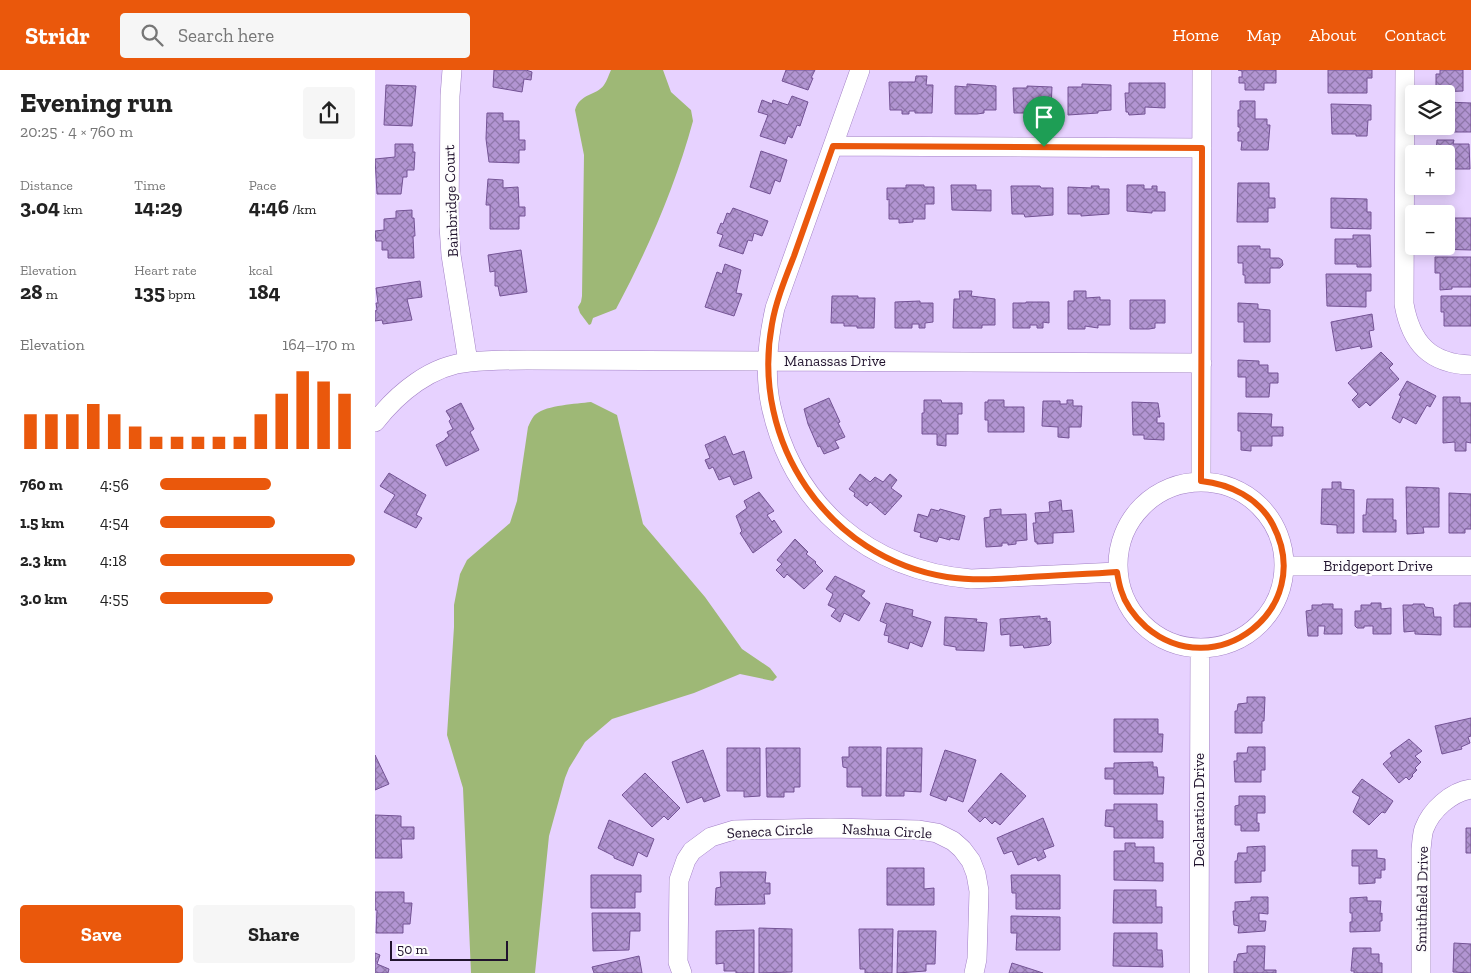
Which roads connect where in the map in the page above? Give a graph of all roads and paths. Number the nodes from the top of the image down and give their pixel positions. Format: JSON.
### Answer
{"nodes":[{"id":1,"x":452,"y":70,"type":"edge"},
{"id":2,"x":860,"y":70,"type":"edge"},
{"id":3,"x":1203,"y":70,"type":"edge"},
{"id":4,"x":1405,"y":70,"type":"edge"},
{"id":5,"x":833,"y":146,"type":"junction"},
{"id":6,"x":1202,"y":148,"type":"junction"},
{"id":7,"x":768,"y":360,"type":"junction"},
{"id":8,"x":468,"y":362,"type":"junction"},
{"id":9,"x":1202,"y":363,"type":"junction"},
{"id":10,"x":1471,"y":365,"type":"edge"},
{"id":11,"x":375,"y":422,"type":"edge"},
{"id":12,"x":1201,"y":481,"type":"junction"},
{"id":13,"x":1285,"y":566,"type":"junction"},
{"id":14,"x":1471,"y":566,"type":"edge"},
{"id":15,"x":1117,"y":572,"type":"junction"},
{"id":16,"x":1200,"y":648,"type":"junction"},
{"id":17,"x":1471,"y":790,"type":"edge"},
{"id":18,"x":829,"y":828,"type":"joint"},
{"id":19,"x":682,"y":973,"type":"edge"},
{"id":20,"x":974,"y":973,"type":"edge"},
{"id":21,"x":1199,"y":973,"type":"edge"},
{"id":22,"x":1421,"y":973,"type":"edge"}],
"edges":[{"from":1,"to":8,"type":"street","name":"Bainbridge Court"},
{"from":2,"to":5,"type":"street"},
{"from":3,"to":6,"type":"street"},
{"from":4,"to":10,"type":"street"},
{"from":5,"to":6,"type":"street"},
{"from":5,"to":7,"type":"street"},
{"from":6,"to":9,"type":"street"},
{"from":7,"to":8,"type":"street","name":"Manassas Drive"},
{"from":7,"to":9,"type":"street","name":"Manassas Drive"},
{"from":7,"to":15,"type":"street"},
{"from":8,"to":11,"type":"street","name":"Manassas Drive"},
{"from":9,"to":12,"type":"street"},
{"from":12,"to":13,"type":"street"},
{"from":12,"to":15,"type":"street"},
{"from":13,"to":14,"type":"street","name":"Bridgeport Drive"},
{"from":13,"to":16,"type":"street"},
{"from":15,"to":16,"type":"street"},
{"from":16,"to":21,"type":"street","name":"Declaration Drive"},
{"from":17,"to":22,"type":"street","name":"Smithfield Drive"},
{"from":18,"to":19,"type":"street","name":"Seneca Circle"},
{"from":18,"to":20,"type":"street","name":"Nashua Circle"}]}
